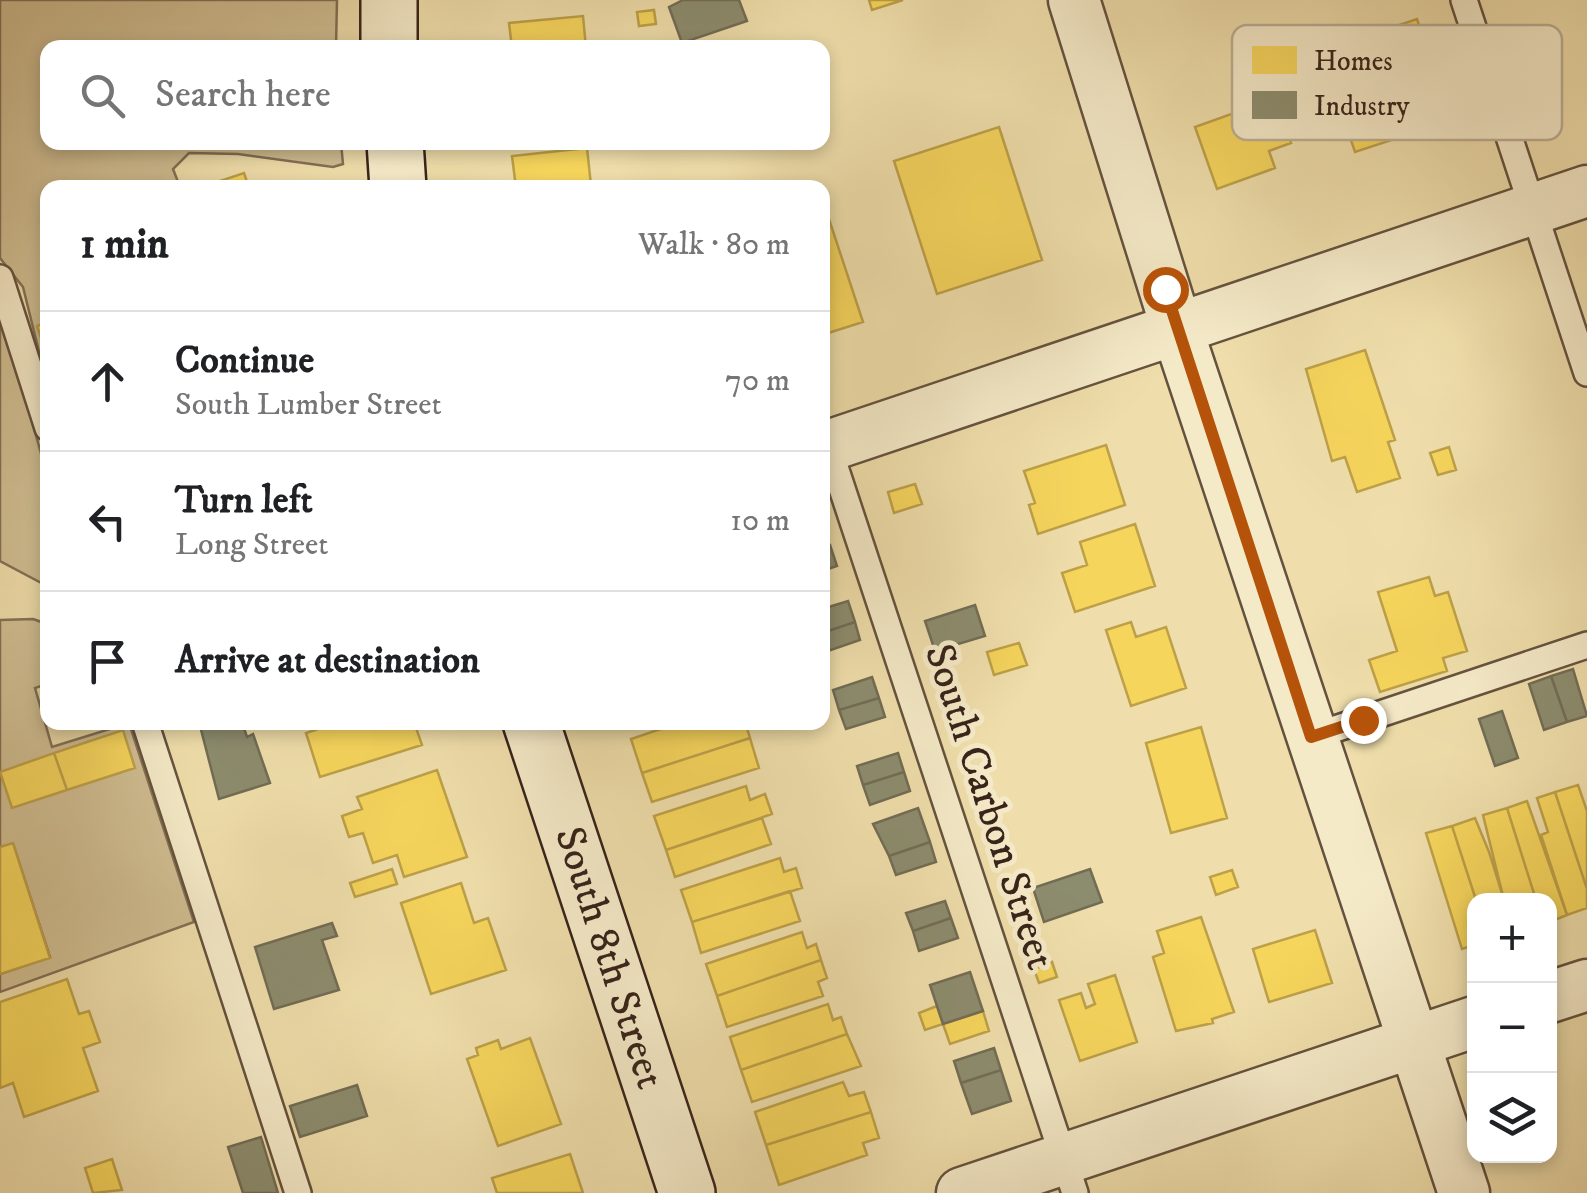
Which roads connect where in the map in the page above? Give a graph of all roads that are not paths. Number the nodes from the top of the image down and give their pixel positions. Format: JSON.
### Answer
{"nodes":[{"id":1,"x":389,"y":0,"type":"edge"},
{"id":2,"x":1074,"y":0,"type":"edge"},
{"id":3,"x":1464,"y":0,"type":"edge"},
{"id":4,"x":1472,"y":25,"type":"edge"},
{"id":5,"x":389,"y":40,"type":"edge"},
{"id":6,"x":1510,"y":140,"type":"edge"},
{"id":7,"x":396,"y":150,"type":"edge"},
{"id":8,"x":397,"y":180,"type":"edge"},
{"id":9,"x":1587,"y":192,"type":"edge"},
{"id":10,"x":1533,"y":210,"type":"junction"},
{"id":11,"x":0,"y":278,"type":"edge"},
{"id":12,"x":1177,"y":329,"type":"junction"},
{"id":13,"x":1587,"y":373,"type":"edge"},
{"id":14,"x":40,"y":403,"type":"edge"},
{"id":15,"x":830,"y":445,"type":"edge"},
{"id":16,"x":830,"y":462,"type":"edge"},
{"id":17,"x":1587,"y":645,"type":"edge"},
{"id":18,"x":148,"y":730,"type":"edge"},
{"id":19,"x":534,"y":730,"type":"edge"},
{"id":20,"x":1311,"y":737,"type":"junction"},
{"id":21,"x":1587,"y":985,"type":"edge"},
{"id":22,"x":1557,"y":996,"type":"edge"},
{"id":23,"x":1467,"y":1024,"type":"edge"},
{"id":24,"x":1416,"y":1042,"type":"junction"},
{"id":25,"x":1069,"y":1176,"type":"edge"},
{"id":26,"x":298,"y":1193,"type":"edge"},
{"id":27,"x":688,"y":1193,"type":"edge"},
{"id":28,"x":962,"y":1193,"type":"edge"},
{"id":29,"x":1464,"y":1193,"type":"edge"}],
"edges":[{"from":1,"to":5,"type":"main road"},
{"from":2,"to":12,"type":"street"},
{"from":3,"to":4,"type":"lane"},
{"from":6,"to":10,"type":"lane"},
{"from":7,"to":8,"type":"main road"},
{"from":9,"to":10,"type":"street"},
{"from":10,"to":12,"type":"street"},
{"from":10,"to":13,"type":"lane"},
{"from":11,"to":14,"type":"lane"},
{"from":12,"to":15,"type":"street"},
{"from":12,"to":20,"type":"street"},
{"from":16,"to":25,"type":"lane","name":"South Carbon Street"},
{"from":17,"to":20,"type":"lane"},
{"from":18,"to":26,"type":"lane"},
{"from":19,"to":27,"type":"main road","name":"South 8th Street"},
{"from":20,"to":24,"type":"street"},
{"from":21,"to":22,"type":"street"},
{"from":23,"to":24,"type":"street"},
{"from":24,"to":25,"type":"street"},
{"from":24,"to":29,"type":"street"},
{"from":25,"to":28,"type":"street"}]}
